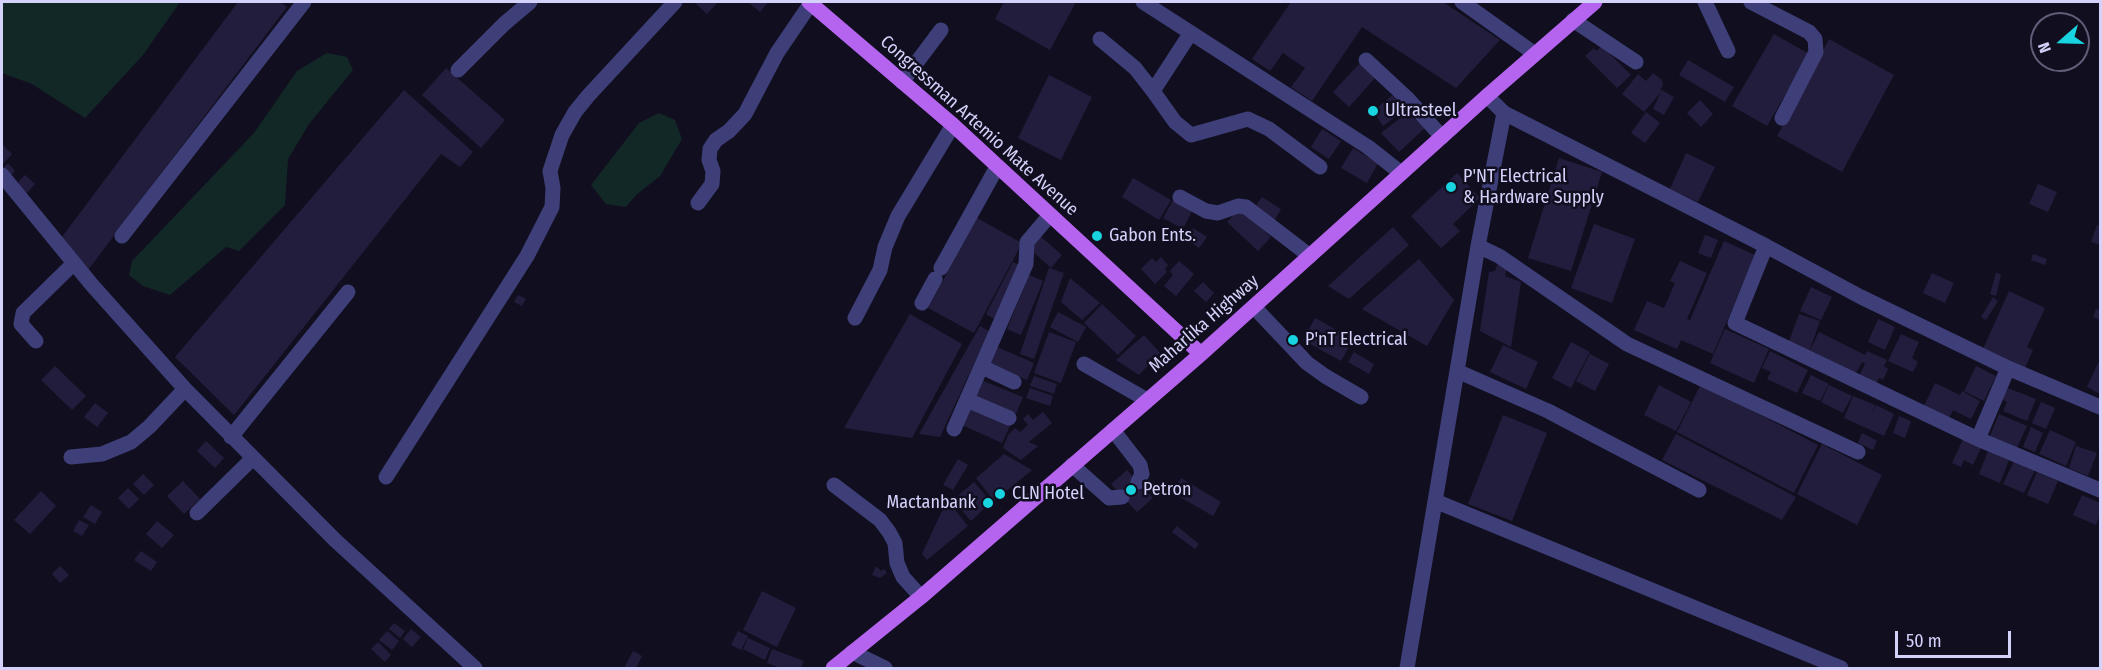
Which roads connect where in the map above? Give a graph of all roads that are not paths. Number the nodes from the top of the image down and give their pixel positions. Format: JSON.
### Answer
{"nodes":[{"id":1,"x":304,"y":2,"type":"edge"},
{"id":2,"x":530,"y":2,"type":"edge"},
{"id":3,"x":675,"y":2,"type":"edge"},
{"id":4,"x":810,"y":2,"type":"edge"},
{"id":5,"x":1143,"y":2,"type":"edge"},
{"id":6,"x":1462,"y":2,"type":"edge"},
{"id":7,"x":1595,"y":2,"type":"edge"},
{"id":8,"x":1705,"y":2,"type":"edge"},
{"id":9,"x":1751,"y":2,"type":"edge"},
{"id":10,"x":1573,"y":20,"type":"junction"},
{"id":11,"x":941,"y":30,"type":"dead end"},
{"id":12,"x":1190,"y":34,"type":"junction"},
{"id":13,"x":1100,"y":39,"type":"dead end"},
{"id":14,"x":1728,"y":51,"type":"dead end"},
{"id":15,"x":1535,"y":54,"type":"junction"},
{"id":16,"x":1366,"y":60,"type":"dead end"},
{"id":17,"x":1636,"y":63,"type":"dead end"},
{"id":18,"x":458,"y":70,"type":"dead end"},
{"id":19,"x":902,"y":82,"type":"junction"},
{"id":20,"x":1153,"y":91,"type":"junction"},
{"id":21,"x":1487,"y":96,"type":"junction"},
{"id":22,"x":1504,"y":113,"type":"junction"},
{"id":23,"x":1782,"y":118,"type":"dead end"},
{"id":24,"x":953,"y":125,"type":"junction"},
{"id":25,"x":1442,"y":137,"type":"junction"},
{"id":26,"x":998,"y":167,"type":"junction"},
{"id":27,"x":1320,"y":167,"type":"dead end"},
{"id":28,"x":1401,"y":173,"type":"junction"},
{"id":29,"x":2,"y":175,"type":"edge"},
{"id":30,"x":1180,"y":196,"type":"dead end"},
{"id":31,"x":698,"y":202,"type":"dead end"},
{"id":32,"x":1050,"y":215,"type":"junction"},
{"id":33,"x":122,"y":236,"type":"dead end"},
{"id":34,"x":1478,"y":246,"type":"junction"},
{"id":35,"x":1766,"y":246,"type":"junction"},
{"id":36,"x":1310,"y":255,"type":"junction"},
{"id":37,"x":74,"y":263,"type":"junction"},
{"id":38,"x":348,"y":292,"type":"dead end"},
{"id":39,"x":922,"y":303,"type":"dead end"},
{"id":40,"x":1254,"y":307,"type":"junction"},
{"id":41,"x":855,"y":318,"type":"dead end"},
{"id":42,"x":36,"y":341,"type":"dead end"},
{"id":43,"x":1201,"y":354,"type":"junction"},
{"id":44,"x":1084,"y":364,"type":"dead end"},
{"id":45,"x":982,"y":367,"type":"junction"},
{"id":46,"x":2008,"y":368,"type":"junction"},
{"id":47,"x":1457,"y":370,"type":"junction"},
{"id":48,"x":1014,"y":382,"type":"dead end"},
{"id":49,"x":185,"y":389,"type":"junction"},
{"id":50,"x":1361,"y":397,"type":"dead end"},
{"id":51,"x":1147,"y":399,"type":"junction"},
{"id":52,"x":967,"y":400,"type":"junction"},
{"id":53,"x":2100,"y":407,"type":"edge"},
{"id":54,"x":1009,"y":418,"type":"dead end"},
{"id":55,"x":954,"y":429,"type":"dead end"},
{"id":56,"x":1113,"y":430,"type":"junction"},
{"id":57,"x":231,"y":437,"type":"junction"},
{"id":58,"x":1978,"y":439,"type":"junction"},
{"id":59,"x":1858,"y":452,"type":"dead end"},
{"id":60,"x":71,"y":457,"type":"dead end"},
{"id":61,"x":253,"y":458,"type":"junction"},
{"id":62,"x":1072,"y":465,"type":"junction"},
{"id":63,"x":386,"y":477,"type":"dead end"},
{"id":64,"x":1138,"y":482,"type":"dead end"},
{"id":65,"x":834,"y":485,"type":"dead end"},
{"id":66,"x":1699,"y":490,"type":"dead end"},
{"id":67,"x":2100,"y":490,"type":"edge"},
{"id":68,"x":1122,"y":496,"type":"dead end"},
{"id":69,"x":1435,"y":501,"type":"junction"},
{"id":70,"x":196,"y":513,"type":"dead end"},
{"id":71,"x":921,"y":597,"type":"junction"},
{"id":72,"x":852,"y":652,"type":"junction"},
{"id":73,"x":475,"y":669,"type":"edge"},
{"id":74,"x":833,"y":669,"type":"edge"},
{"id":75,"x":885,"y":669,"type":"edge"},
{"id":76,"x":1407,"y":669,"type":"edge"},
{"id":77,"x":1841,"y":669,"type":"edge"}],
"edges":[{"from":1,"to":33,"type":"street"},
{"from":2,"to":18,"type":"street"},
{"from":3,"to":63,"type":"street"},
{"from":4,"to":19,"type":"main road","name":"Congressman Artemio Mate Avenue"},
{"from":4,"to":31,"type":"street"},
{"from":5,"to":12,"type":"street"},
{"from":6,"to":15,"type":"street"},
{"from":7,"to":10,"type":"main road","name":"Maharlika Highway"},
{"from":8,"to":14,"type":"street"},
{"from":9,"to":23,"type":"street"},
{"from":10,"to":15,"type":"main road","name":"Maharlika Highway"},
{"from":10,"to":17,"type":"street"},
{"from":11,"to":19,"type":"street"},
{"from":12,"to":20,"type":"street"},
{"from":12,"to":28,"type":"street"},
{"from":13,"to":20,"type":"street"},
{"from":15,"to":21,"type":"main road","name":"Maharlika Highway"},
{"from":16,"to":25,"type":"street"},
{"from":19,"to":24,"type":"main road","name":"Congressman Artemio Mate Avenue"},
{"from":20,"to":27,"type":"street"},
{"from":21,"to":22,"type":"street"},
{"from":21,"to":25,"type":"main road","name":"Maharlika Highway"},
{"from":22,"to":34,"type":"street"},
{"from":22,"to":35,"type":"street"},
{"from":24,"to":26,"type":"main road","name":"Congressman Artemio Mate Avenue"},
{"from":24,"to":41,"type":"street"},
{"from":25,"to":28,"type":"main road","name":"Maharlika Highway"},
{"from":26,"to":32,"type":"main road","name":"Congressman Artemio Mate Avenue"},
{"from":26,"to":39,"type":"street"},
{"from":28,"to":36,"type":"main road","name":"Maharlika Highway"},
{"from":29,"to":37,"type":"street"},
{"from":30,"to":36,"type":"street"},
{"from":32,"to":43,"type":"main road","name":"Congressman Artemio Mate Avenue"},
{"from":32,"to":45,"type":"street"},
{"from":34,"to":47,"type":"street"},
{"from":34,"to":59,"type":"street"},
{"from":35,"to":46,"type":"street"},
{"from":35,"to":58,"type":"street"},
{"from":36,"to":40,"type":"main road","name":"Maharlika Highway"},
{"from":37,"to":42,"type":"street"},
{"from":37,"to":49,"type":"street"},
{"from":38,"to":57,"type":"street"},
{"from":40,"to":43,"type":"main road","name":"Maharlika Highway"},
{"from":40,"to":50,"type":"street"},
{"from":43,"to":51,"type":"main road","name":"Maharlika Highway"},
{"from":44,"to":51,"type":"street"},
{"from":45,"to":48,"type":"street"},
{"from":45,"to":52,"type":"street"},
{"from":46,"to":53,"type":"street"},
{"from":46,"to":58,"type":"street"},
{"from":47,"to":66,"type":"street"},
{"from":47,"to":69,"type":"street"},
{"from":49,"to":57,"type":"street"},
{"from":49,"to":60,"type":"street"},
{"from":51,"to":56,"type":"main road","name":"Maharlika Highway"},
{"from":52,"to":54,"type":"street"},
{"from":52,"to":55,"type":"street"},
{"from":56,"to":62,"type":"main road","name":"Maharlika Highway"},
{"from":56,"to":64,"type":"street"},
{"from":57,"to":61,"type":"street"},
{"from":58,"to":67,"type":"street"},
{"from":61,"to":70,"type":"street"},
{"from":61,"to":73,"type":"street"},
{"from":62,"to":68,"type":"street"},
{"from":62,"to":71,"type":"main road","name":"Maharlika Highway"},
{"from":65,"to":71,"type":"street"},
{"from":69,"to":76,"type":"street"},
{"from":69,"to":77,"type":"street"},
{"from":71,"to":72,"type":"main road","name":"Maharlika Highway"},
{"from":72,"to":74,"type":"main road","name":"Maharlika Highway"},
{"from":72,"to":75,"type":"street"}]}
